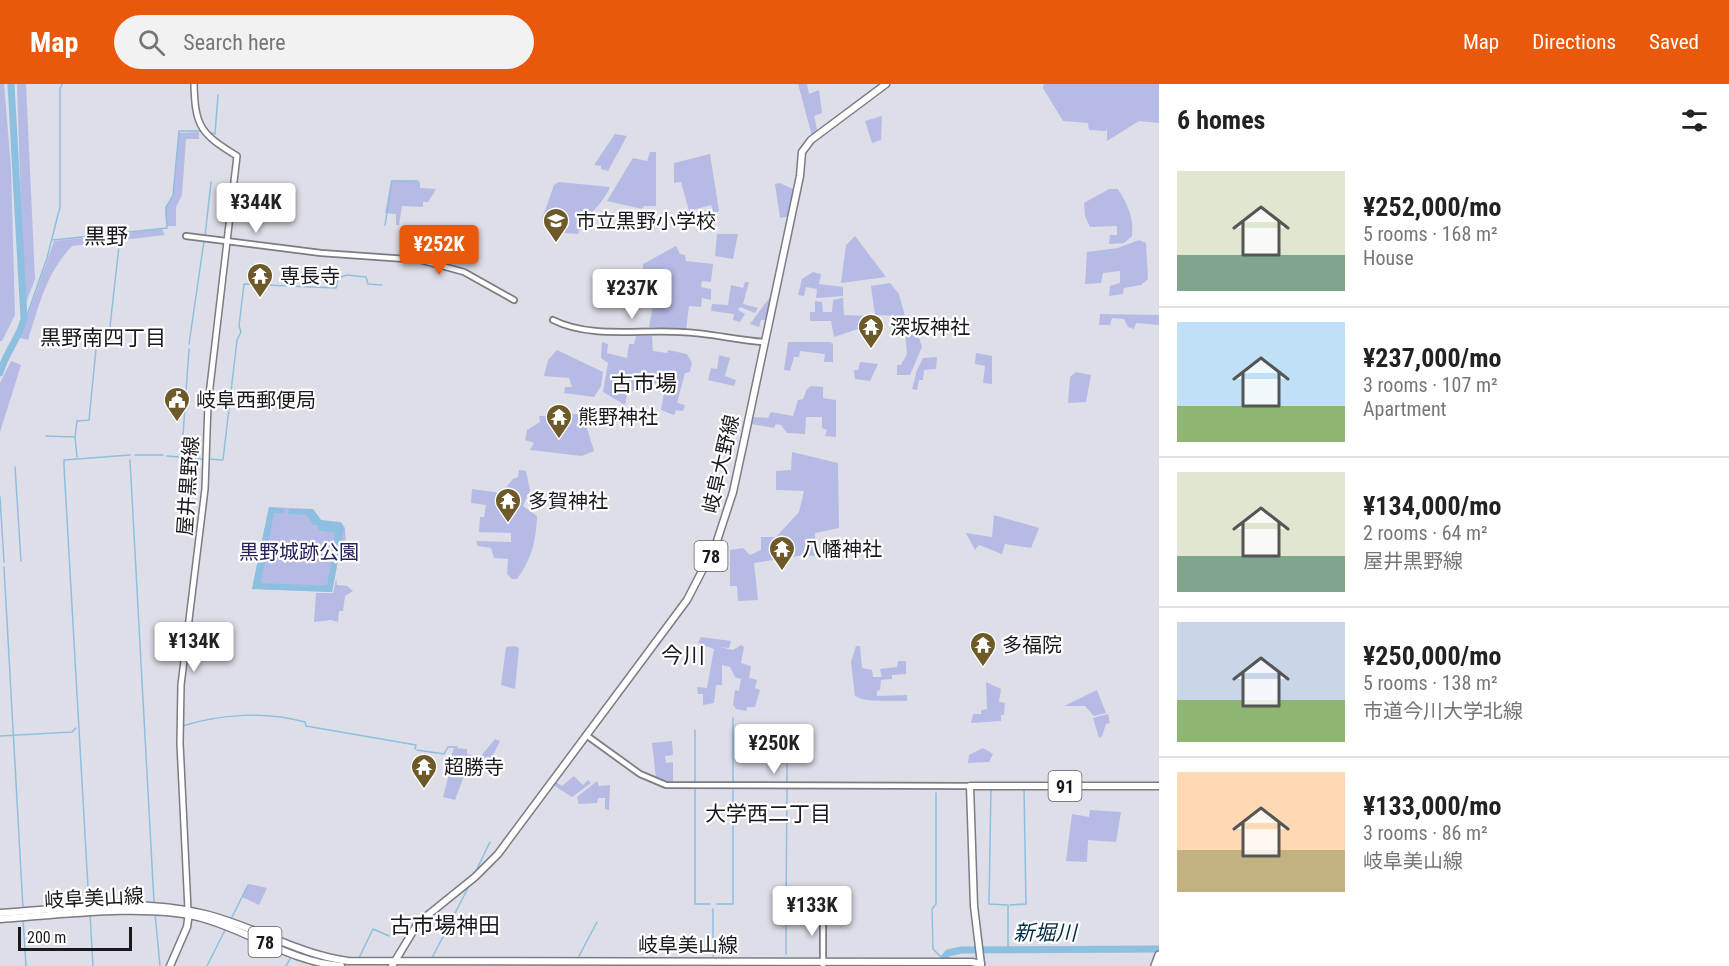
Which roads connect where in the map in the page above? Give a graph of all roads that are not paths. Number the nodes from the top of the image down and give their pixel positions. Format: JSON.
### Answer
{"nodes":[{"id":1,"x":194,"y":84,"type":"edge"},
{"id":2,"x":886,"y":84,"type":"edge"},
{"id":3,"x":186,"y":236,"type":"dead end"},
{"id":4,"x":226,"y":241,"type":"junction"},
{"id":5,"x":514,"y":300,"type":"dead end"},
{"id":6,"x":553,"y":320,"type":"dead end"},
{"id":7,"x":764,"y":342,"type":"junction"},
{"id":8,"x":586,"y":735,"type":"junction"},
{"id":9,"x":970,"y":786,"type":"junction"},
{"id":10,"x":1159,"y":786,"type":"edge"},
{"id":11,"x":823,"y":907,"type":"dead end"},
{"id":12,"x":0,"y":913,"type":"edge"},
{"id":13,"x":189,"y":913,"type":"junction"},
{"id":14,"x":0,"y":919,"type":"edge"},
{"id":15,"x":393,"y":964,"type":"edge"},
{"id":16,"x":823,"y":964,"type":"edge"},
{"id":17,"x":979,"y":965,"type":"edge"},
{"id":18,"x":170,"y":966,"type":"edge"},
{"id":19,"x":341,"y":966,"type":"edge"}],
"edges":[{"from":1,"to":4,"type":"main road","name":"屋井黒野線"},
{"from":2,"to":7,"type":"main road","name":"岐阜大野線","number":"78"},
{"from":3,"to":4,"type":"street"},
{"from":4,"to":5,"type":"street"},
{"from":4,"to":13,"type":"main road","name":"屋井黒野線"},
{"from":6,"to":7,"type":"street"},
{"from":7,"to":8,"type":"main road","name":"岐阜大野線","number":"78"},
{"from":8,"to":9,"type":"street"},
{"from":8,"to":15,"type":"main road","name":"岐阜大野線","number":"78"},
{"from":9,"to":10,"type":"main road","number":"91"},
{"from":9,"to":17,"type":"main road","name":"岐阜美山線"},
{"from":11,"to":16,"type":"street"},
{"from":12,"to":13,"type":"main road","name":"岐阜美山線"},
{"from":13,"to":14,"type":"main road","name":"岐阜美山線"},
{"from":13,"to":15,"type":"main road","number":"78"},
{"from":13,"to":18,"type":"main road"},
{"from":13,"to":19,"type":"main road","number":"78"},
{"from":15,"to":16,"type":"main road","name":"岐阜美山線"},
{"from":16,"to":17,"type":"main road","name":"岐阜美山線"}]}
